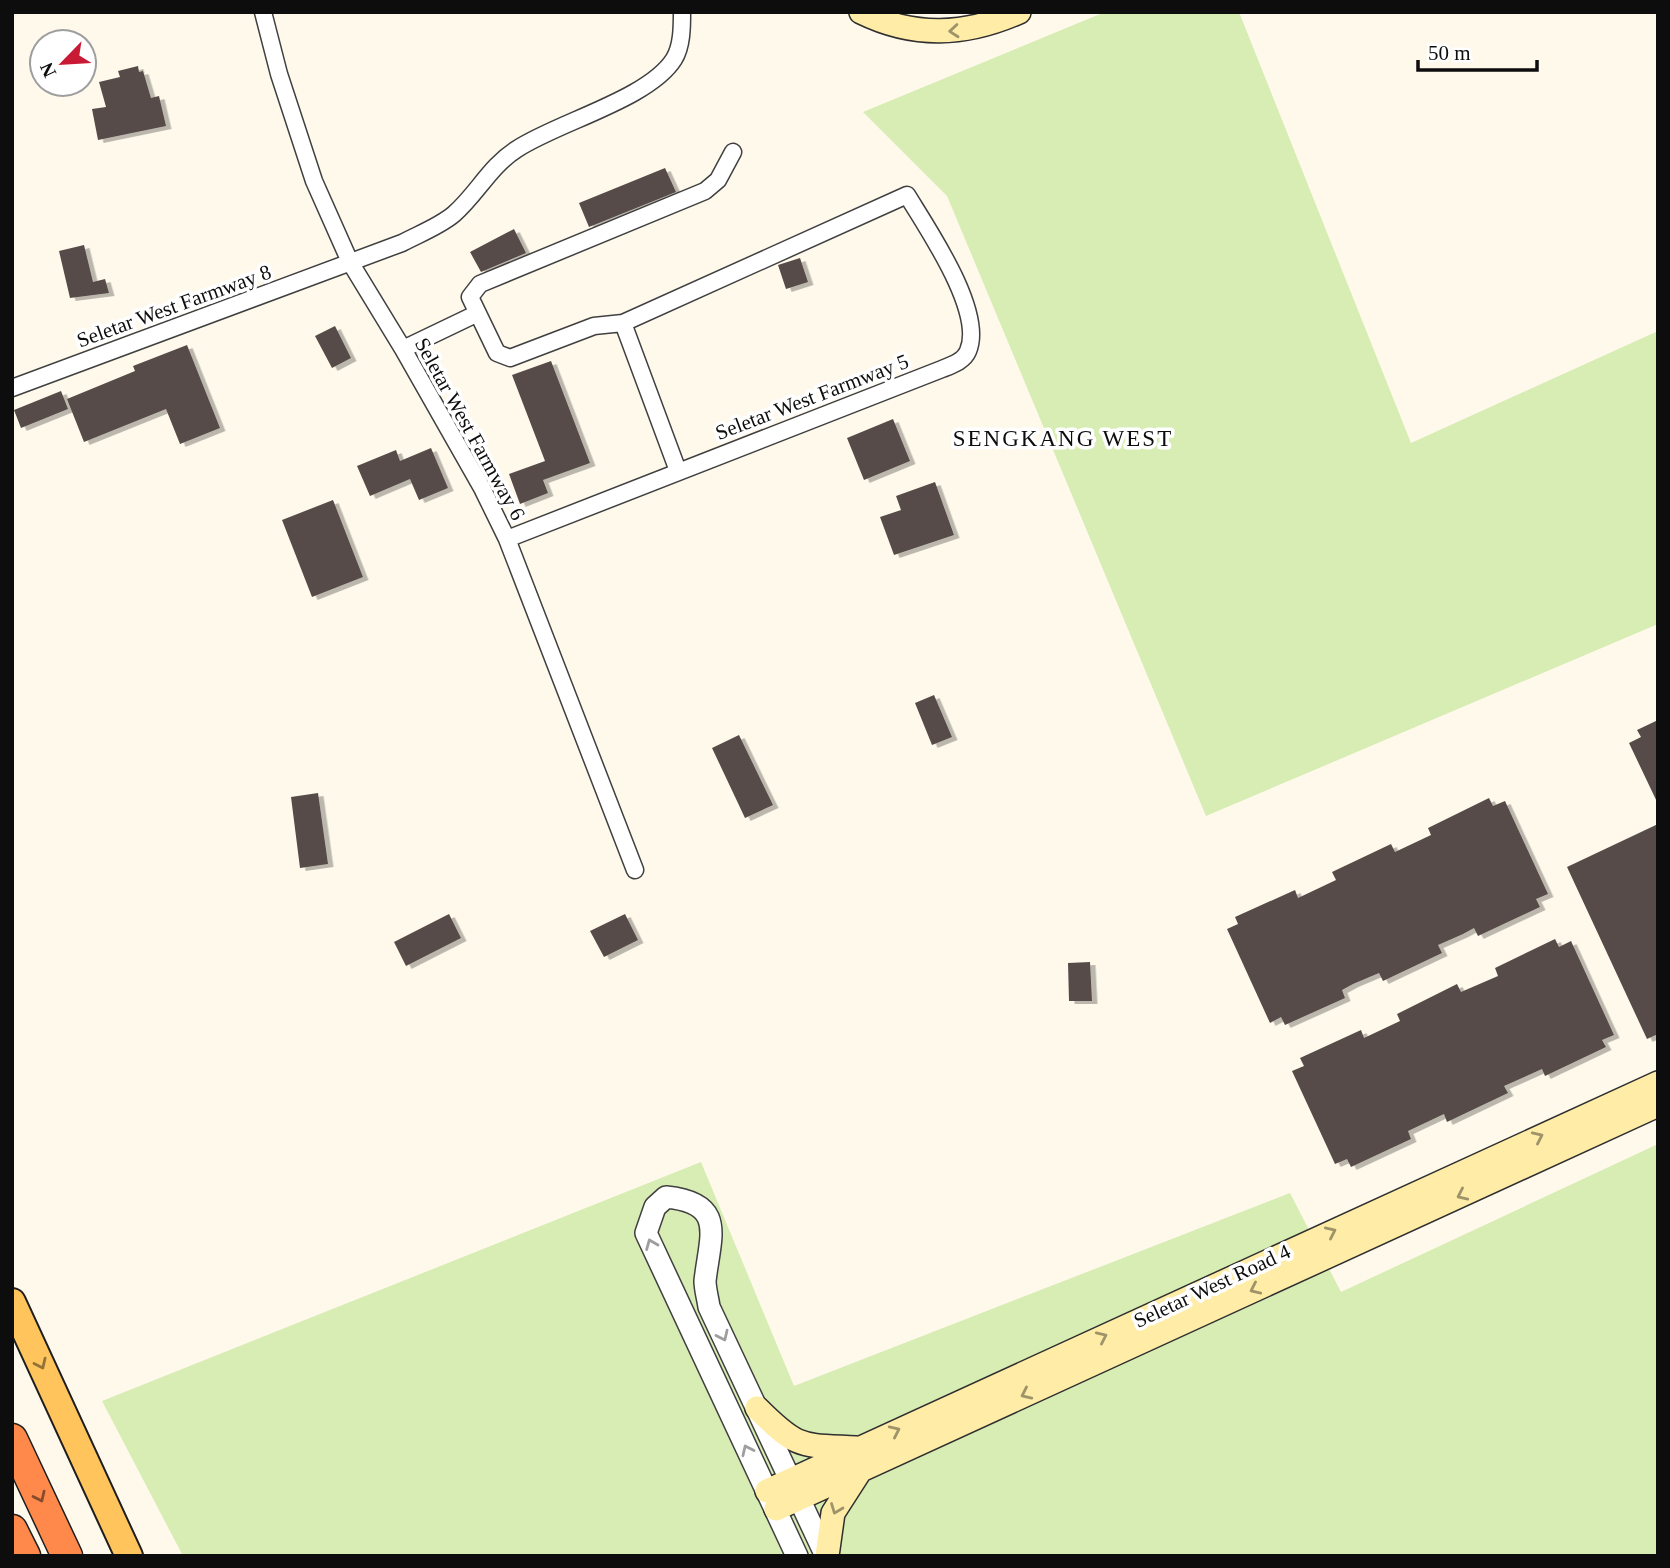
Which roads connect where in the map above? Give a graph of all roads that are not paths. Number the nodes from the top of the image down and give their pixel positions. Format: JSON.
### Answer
{"nodes":[{"id":1,"x":263,"y":12,"type":"edge"},
{"id":2,"x":682,"y":12,"type":"edge"},
{"id":3,"x":861,"y":12,"type":"edge"},
{"id":4,"x":1018,"y":12,"type":"edge"},
{"id":5,"x":733,"y":152,"type":"dead end"},
{"id":6,"x":349,"y":262,"type":"junction"},
{"id":7,"x":476,"y":314,"type":"junction"},
{"id":8,"x":623,"y":323,"type":"junction"},
{"id":9,"x":403,"y":349,"type":"junction"},
{"id":10,"x":12,"y":387,"type":"edge"},
{"id":11,"x":678,"y":471,"type":"junction"},
{"id":12,"x":507,"y":540,"type":"junction"},
{"id":13,"x":635,"y":870,"type":"dead end"},
{"id":14,"x":1658,"y":1083,"type":"edge"},
{"id":15,"x":1658,"y":1105,"type":"edge"},
{"id":16,"x":12,"y":1302,"type":"edge"},
{"id":17,"x":757,"y":1408,"type":"junction"},
{"id":18,"x":12,"y":1438,"type":"edge"},
{"id":19,"x":860,"y":1458,"type":"junction"},
{"id":20,"x":795,"y":1489,"type":"junction"},
{"id":21,"x":771,"y":1500,"type":"junction"},
{"id":22,"x":12,"y":1530,"type":"edge"},
{"id":23,"x":25,"y":1556,"type":"edge"},
{"id":24,"x":67,"y":1556,"type":"edge"},
{"id":25,"x":129,"y":1556,"type":"edge"},
{"id":26,"x":797,"y":1556,"type":"edge"},
{"id":27,"x":826,"y":1556,"type":"edge"}],
"edges":[{"from":1,"to":6,"type":"street","name":"Seletar West Farmway 6"},
{"from":2,"to":6,"type":"street","name":"Seletar West Farmway 8"},
{"from":4,"to":3,"type":"main road","one_way":true},
{"from":5,"to":7,"type":"street"},
{"from":6,"to":9,"type":"street","name":"Seletar West Farmway 6"},
{"from":6,"to":10,"type":"street","name":"Seletar West Farmway 8"},
{"from":7,"to":8,"type":"street"},
{"from":7,"to":9,"type":"street"},
{"from":8,"to":11,"type":"street"},
{"from":8,"to":11,"type":"street","name":"Seletar West Farmway 5"},
{"from":9,"to":12,"type":"street","name":"Seletar West Farmway 6"},
{"from":11,"to":12,"type":"street","name":"Seletar West Farmway 5"},
{"from":12,"to":13,"type":"street","name":"Seletar West Farmway 6"},
{"from":19,"to":14,"type":"main road","name":"Seletar West Road 4","one_way":true},
{"from":15,"to":19,"type":"main road","name":"Seletar West Road 4","one_way":true},
{"from":16,"to":25,"type":"main road","one_way":true},
{"from":17,"to":19,"type":"main road"},
{"from":17,"to":20,"type":"street"},
{"from":21,"to":17,"type":"street","one_way":true},
{"from":18,"to":24,"type":"highway","one_way":true},
{"from":19,"to":20,"type":"main road","name":"Seletar West Road 4"},
{"from":19,"to":27,"type":"main road","one_way":true},
{"from":20,"to":21,"type":"main road","name":"Seletar West Road 4"},
{"from":20,"to":27,"type":"street"},
{"from":21,"to":26,"type":"street"},
{"from":22,"to":23,"type":"highway"}]}
